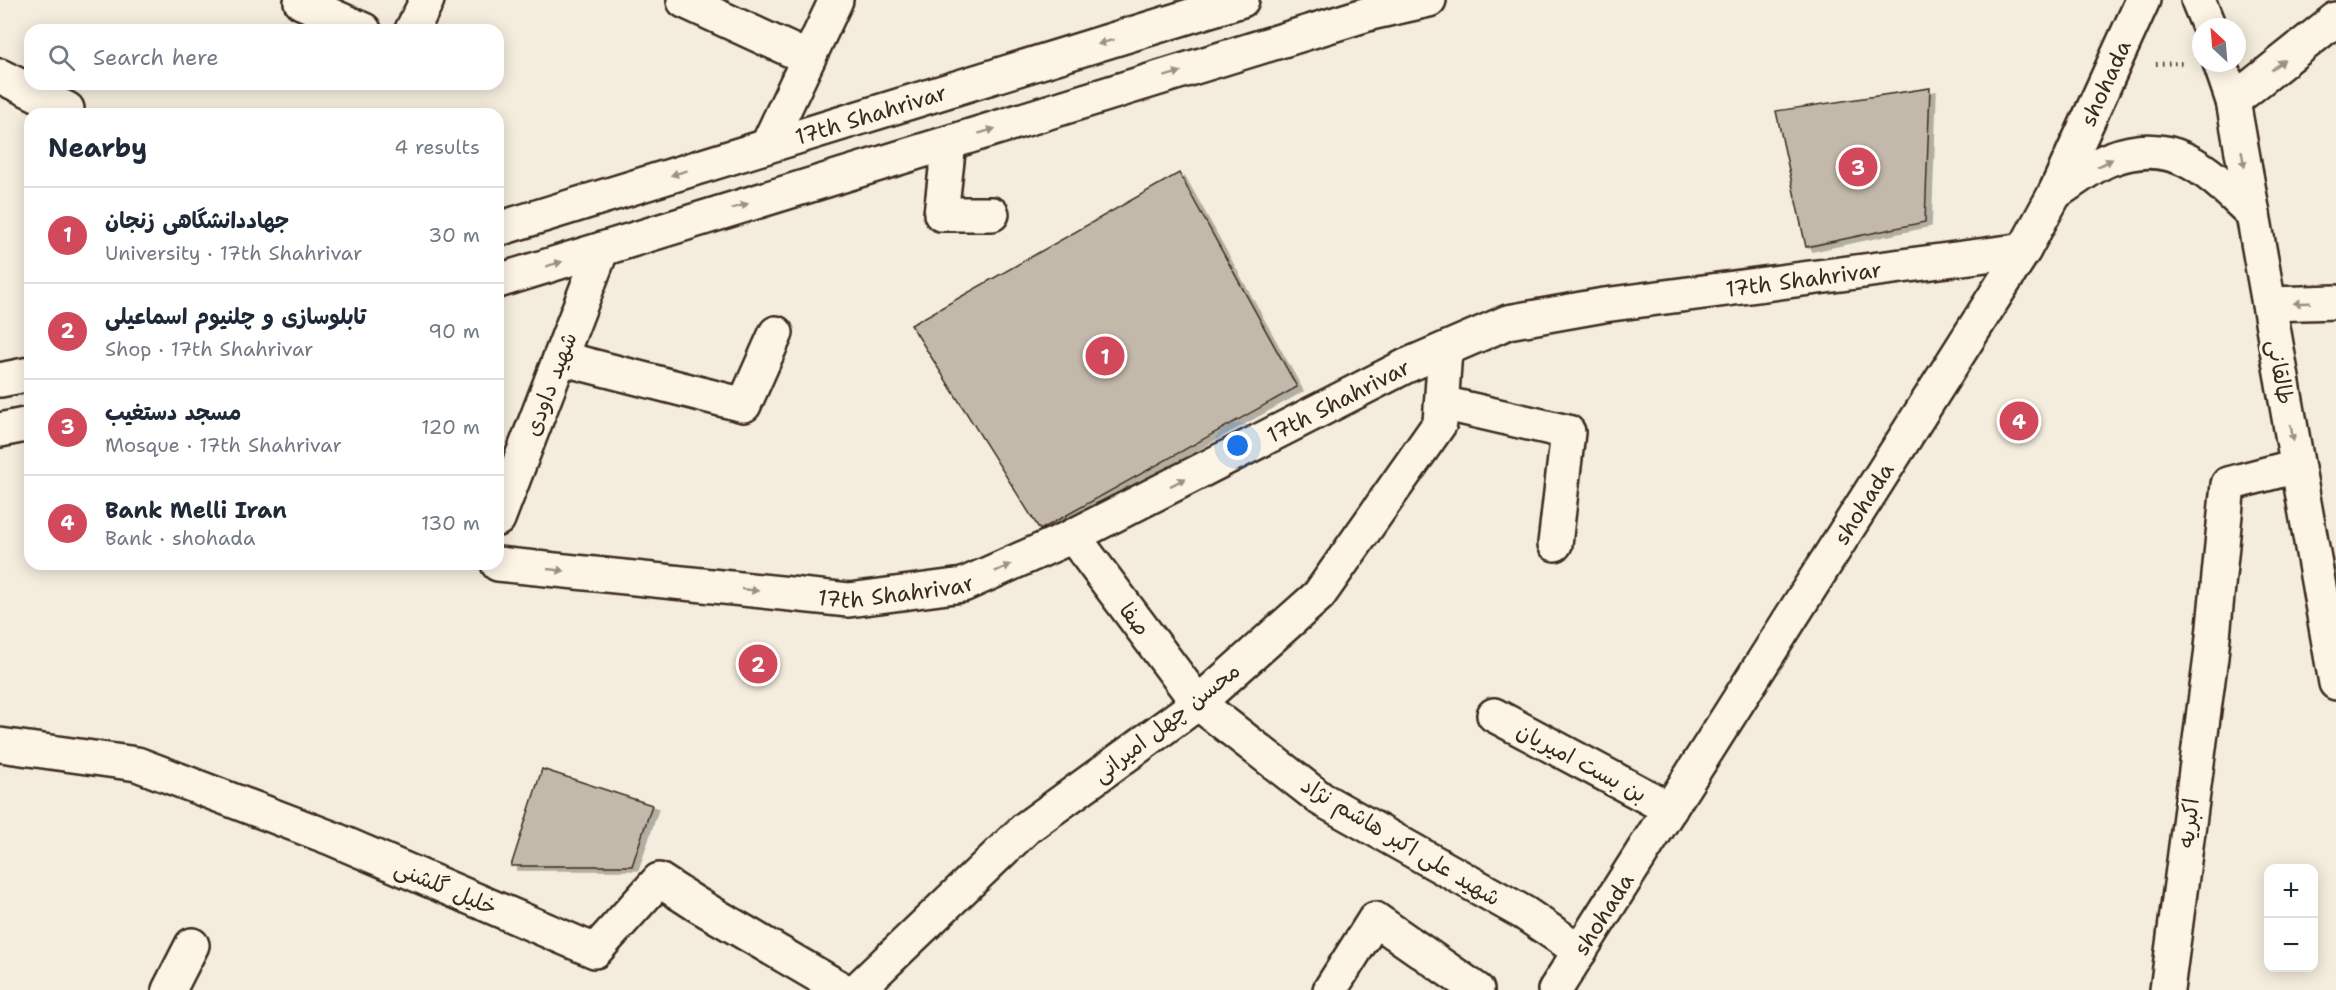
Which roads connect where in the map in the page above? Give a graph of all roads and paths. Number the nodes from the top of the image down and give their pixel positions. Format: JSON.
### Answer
{"nodes":[{"id":1,"x":427,"y":0,"type":"edge"},
{"id":2,"x":836,"y":0,"type":"edge"},
{"id":3,"x":1242,"y":0,"type":"edge"},
{"id":4,"x":1429,"y":0,"type":"edge"},
{"id":5,"x":2143,"y":0,"type":"edge"},
{"id":6,"x":2198,"y":0,"type":"edge"},
{"id":7,"x":684,"y":1,"type":"edge"},
{"id":8,"x":301,"y":2,"type":"edge"},
{"id":9,"x":2205,"y":18,"type":"edge"},
{"id":10,"x":2336,"y":19,"type":"edge"},
{"id":11,"x":350,"y":24,"type":"edge"},
{"id":12,"x":415,"y":24,"type":"edge"},
{"id":13,"x":808,"y":58,"type":"junction"},
{"id":14,"x":2223,"y":72,"type":"edge"},
{"id":15,"x":0,"y":76,"type":"edge"},
{"id":16,"x":24,"y":88,"type":"edge"},
{"id":17,"x":28,"y":90,"type":"edge"},
{"id":18,"x":2233,"y":101,"type":"junction"},
{"id":19,"x":65,"y":108,"type":"edge"},
{"id":20,"x":949,"y":143,"type":"junction"},
{"id":21,"x":767,"y":146,"type":"junction"},
{"id":22,"x":2055,"y":193,"type":"junction"},
{"id":23,"x":992,"y":214,"type":"dead end"},
{"id":24,"x":2253,"y":214,"type":"junction"},
{"id":25,"x":504,"y":227,"type":"edge"},
{"id":26,"x":602,"y":249,"type":"junction"},
{"id":27,"x":2024,"y":250,"type":"junction"},
{"id":28,"x":504,"y":279,"type":"edge"},
{"id":29,"x":2336,"y":302,"type":"edge"},
{"id":30,"x":2269,"y":304,"type":"junction"},
{"id":31,"x":776,"y":333,"type":"dead end"},
{"id":32,"x":1444,"y":350,"type":"junction"},
{"id":33,"x":560,"y":358,"type":"junction"},
{"id":34,"x":1442,"y":403,"type":"junction"},
{"id":35,"x":24,"y":425,"type":"edge"},
{"id":36,"x":0,"y":430,"type":"edge"},
{"id":37,"x":2297,"y":466,"type":"junction"},
{"id":38,"x":504,"y":503,"type":"edge"},
{"id":39,"x":1072,"y":536,"type":"junction"},
{"id":40,"x":1555,"y":544,"type":"dead end"},
{"id":41,"x":504,"y":565,"type":"edge"},
{"id":42,"x":2336,"y":683,"type":"edge"},
{"id":43,"x":1198,"y":703,"type":"junction"},
{"id":44,"x":1494,"y":714,"type":"dead end"},
{"id":45,"x":0,"y":745,"type":"edge"},
{"id":46,"x":1670,"y":810,"type":"junction"},
{"id":47,"x":192,"y":945,"type":"dead end"},
{"id":48,"x":1580,"y":951,"type":"junction"},
{"id":49,"x":169,"y":990,"type":"edge"},
{"id":50,"x":843,"y":990,"type":"edge"},
{"id":51,"x":857,"y":990,"type":"edge"},
{"id":52,"x":1330,"y":990,"type":"edge"},
{"id":53,"x":1477,"y":990,"type":"edge"},
{"id":54,"x":1555,"y":990,"type":"edge"},
{"id":55,"x":2167,"y":990,"type":"edge"}],
"edges":[{"from":1,"to":12,"type":"street"},
{"from":2,"to":13,"type":"street"},
{"from":3,"to":21,"type":"street","name":"17th Shahrivar","one_way":true},
{"from":20,"to":4,"type":"street","one_way":true},
{"from":5,"to":22,"type":"street","name":"shohada"},
{"from":6,"to":9,"type":"street"},
{"from":7,"to":13,"type":"street"},
{"from":8,"to":11,"type":"street"},
{"from":18,"to":10,"type":"street","one_way":true},
{"from":13,"to":21,"type":"street"},
{"from":14,"to":18,"type":"street","name":"طالقانی"},
{"from":15,"to":16,"type":"street"},
{"from":17,"to":19,"type":"street"},
{"from":18,"to":24,"type":"street","name":"طالقانی","one_way":true},
{"from":20,"to":23,"type":"street"},
{"from":26,"to":20,"type":"street","one_way":true},
{"from":21,"to":25,"type":"street","name":"17th Shahrivar","one_way":true},
{"from":22,"to":24,"type":"street","one_way":true},
{"from":22,"to":27,"type":"street","name":"shohada"},
{"from":24,"to":30,"type":"street","name":"طالقانی"},
{"from":28,"to":26,"type":"street","one_way":true},
{"from":26,"to":33,"type":"street","name":"شهید داودی"},
{"from":27,"to":32,"type":"street","name":"17th Shahrivar"},
{"from":27,"to":46,"type":"street","name":"shohada"},
{"from":29,"to":30,"type":"street","one_way":true},
{"from":30,"to":37,"type":"street","name":"طالقانی","one_way":true},
{"from":31,"to":33,"type":"street"},
{"from":32,"to":34,"type":"street","name":"محسن چهل امیرانی"},
{"from":39,"to":32,"type":"street","name":"17th Shahrivar","one_way":true},
{"from":33,"to":38,"type":"street","name":"شهید داودی"},
{"from":34,"to":40,"type":"street"},
{"from":34,"to":43,"type":"street","name":"محسن چهل امیرانی"},
{"from":35,"to":36,"type":"street"},
{"from":37,"to":42,"type":"street","name":"طالقانی"},
{"from":37,"to":55,"type":"street","name":"اکبریه"},
{"from":41,"to":39,"type":"street","name":"17th Shahrivar","one_way":true},
{"from":39,"to":43,"type":"street","name":"صفا"},
{"from":43,"to":48,"type":"street","name":"شهید علی اکبر هاشم نژاد"},
{"from":43,"to":51,"type":"street","name":"محسن چهل امیرانی"},
{"from":44,"to":46,"type":"street","name":"بن بست امیریان"},
{"from":45,"to":50,"type":"street","name":"خلیل گلشنی"},
{"from":46,"to":48,"type":"street","name":"shohada"},
{"from":47,"to":49,"type":"street"},
{"from":48,"to":54,"type":"street","name":"shohada"},
{"from":52,"to":53,"type":"street"}]}
